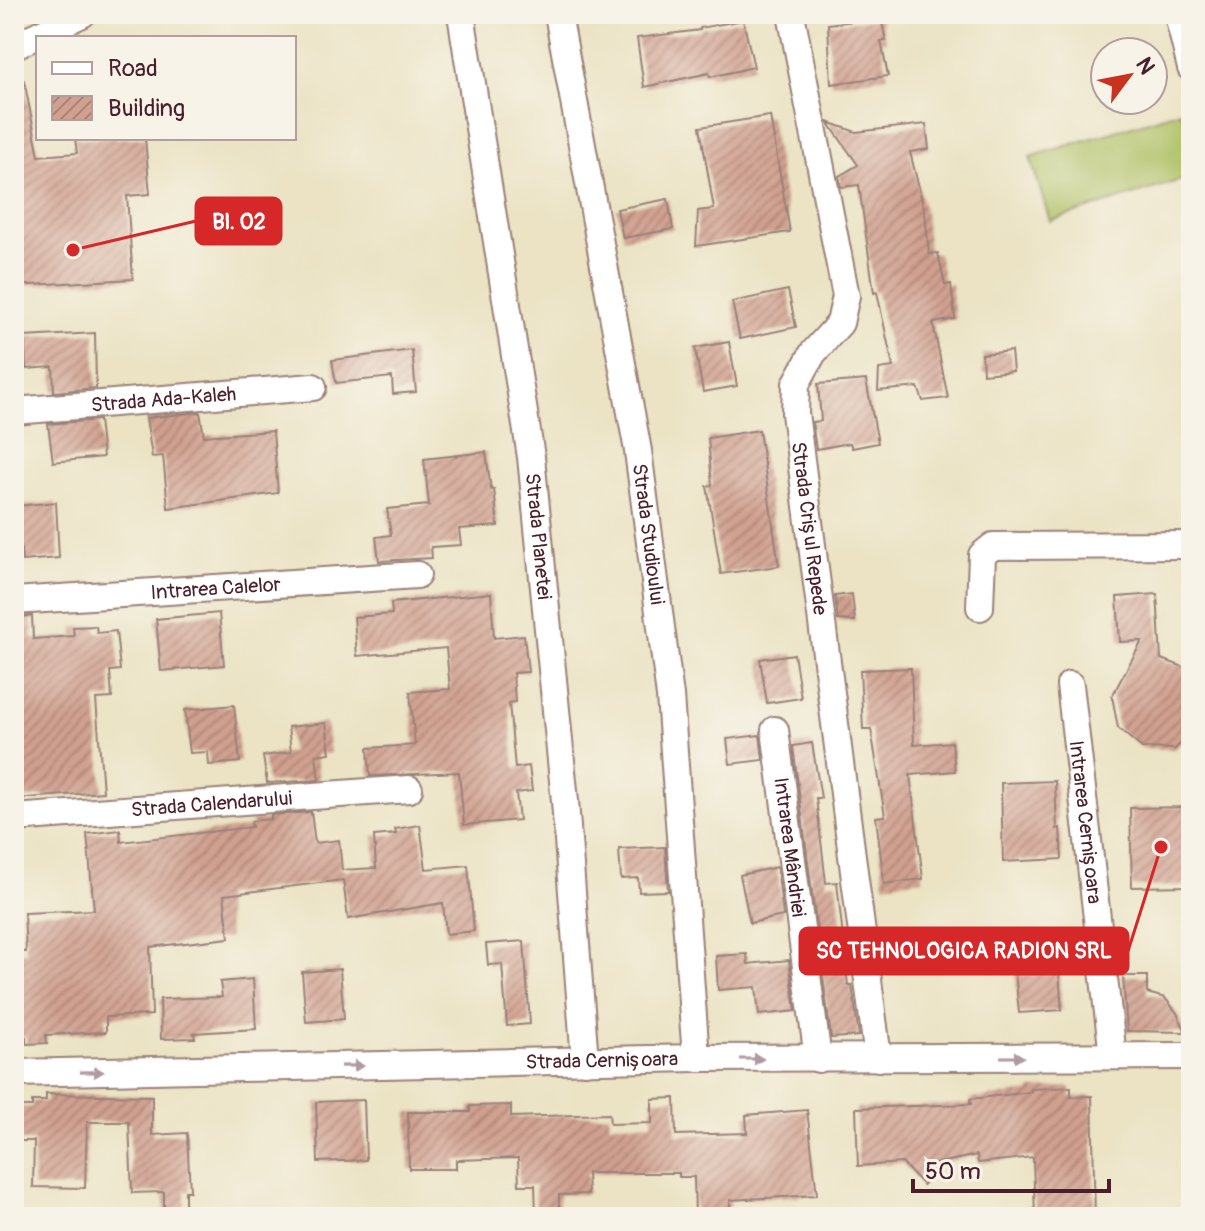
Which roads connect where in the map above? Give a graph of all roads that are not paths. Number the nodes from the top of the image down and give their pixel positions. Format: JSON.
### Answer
{"nodes":[{"id":1,"x":82,"y":14,"type":"edge"},
{"id":2,"x":461,"y":14,"type":"edge"},
{"id":3,"x":558,"y":14,"type":"edge"},
{"id":4,"x":791,"y":14,"type":"edge"},
{"id":5,"x":1178,"y":15,"type":"edge"},
{"id":6,"x":14,"y":46,"type":"edge"},
{"id":7,"x":1191,"y":68,"type":"edge"},
{"id":8,"x":313,"y":387,"type":"dead end"},
{"id":9,"x":14,"y":411,"type":"edge"},
{"id":10,"x":1191,"y":545,"type":"edge"},
{"id":11,"x":417,"y":575,"type":"dead end"},
{"id":12,"x":14,"y":601,"type":"edge"},
{"id":13,"x":980,"y":607,"type":"dead end"},
{"id":14,"x":1070,"y":685,"type":"dead end"},
{"id":15,"x":775,"y":730,"type":"dead end"},
{"id":16,"x":409,"y":789,"type":"dead end"},
{"id":17,"x":14,"y":818,"type":"edge"},
{"id":18,"x":1113,"y":1056,"type":"junction"},
{"id":19,"x":1191,"y":1056,"type":"edge"},
{"id":20,"x":696,"y":1058,"type":"junction"},
{"id":21,"x":878,"y":1058,"type":"junction"},
{"id":22,"x":818,"y":1059,"type":"junction"},
{"id":23,"x":585,"y":1061,"type":"junction"},
{"id":24,"x":14,"y":1073,"type":"edge"}],
"edges":[{"from":1,"to":6,"type":"street"},
{"from":2,"to":23,"type":"street","name":"Strada Planetei"},
{"from":3,"to":20,"type":"street","name":"Strada Studioului"},
{"from":4,"to":21,"type":"street","name":"Strada Crișul Repede"},
{"from":5,"to":7,"type":"street"},
{"from":8,"to":9,"type":"street","name":"Strada Ada-Kaleh"},
{"from":10,"to":13,"type":"street"},
{"from":11,"to":12,"type":"street","name":"Intrarea Calelor"},
{"from":14,"to":18,"type":"street","name":"Intrarea Cernișoara"},
{"from":15,"to":22,"type":"street","name":"Intrarea Mândriei"},
{"from":16,"to":17,"type":"street","name":"Strada Calendarului"},
{"from":18,"to":19,"type":"street","name":"Strada Cernișoara"},
{"from":21,"to":18,"type":"street","name":"Strada Cernișoara","one_way":true},
{"from":20,"to":22,"type":"street","name":"Strada Cernișoara","one_way":true},
{"from":20,"to":23,"type":"street","name":"Strada Cernișoara"},
{"from":21,"to":22,"type":"street","name":"Strada Cernișoara"},
{"from":24,"to":23,"type":"street","name":"Strada Cernișoara","one_way":true}]}
